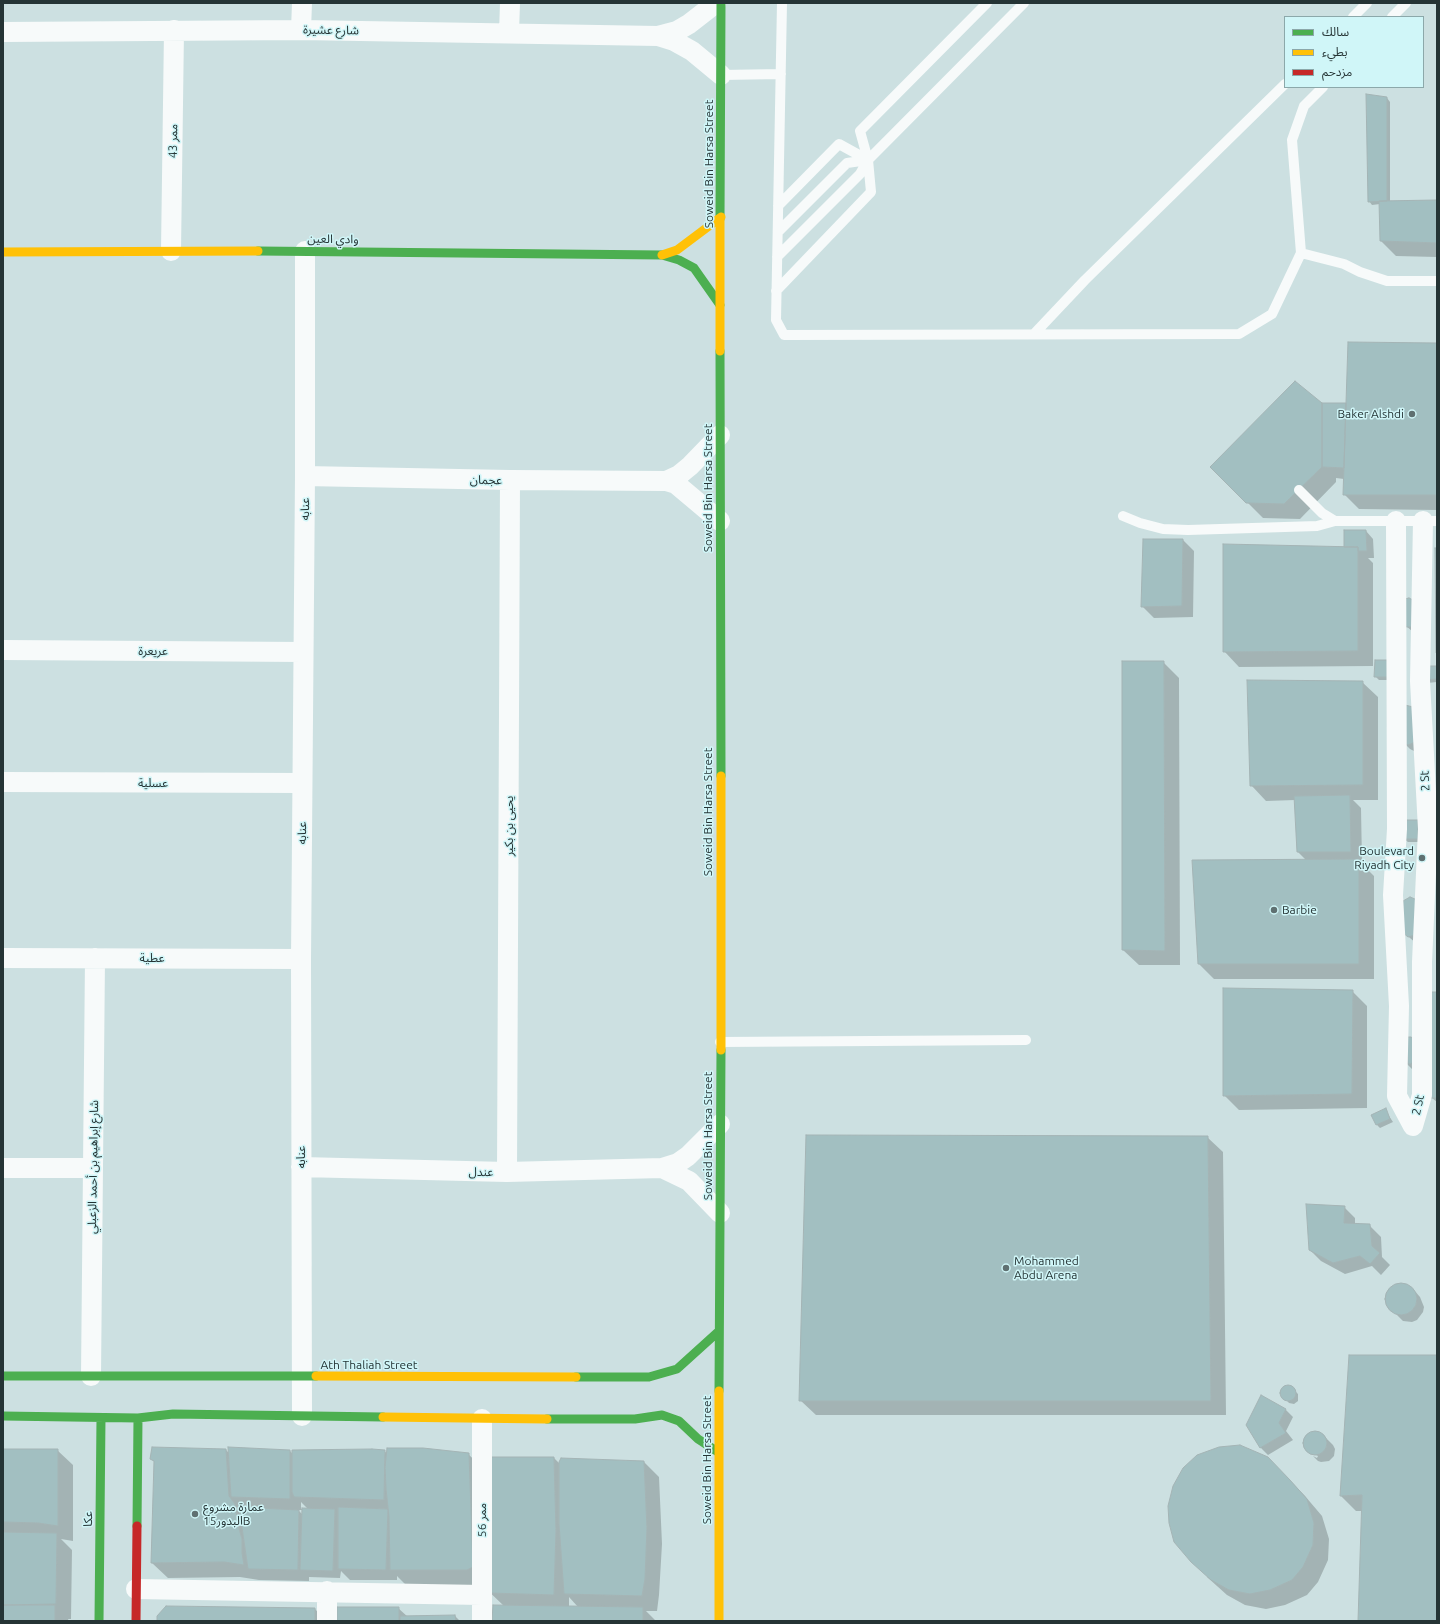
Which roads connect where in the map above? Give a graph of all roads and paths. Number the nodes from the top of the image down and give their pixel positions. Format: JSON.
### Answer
{"nodes":[{"id":1,"x":302,"y":3,"type":"edge"},
{"id":2,"x":510,"y":3,"type":"edge"},
{"id":3,"x":716,"y":3,"type":"edge"},
{"id":4,"x":721,"y":3,"type":"edge"},
{"id":5,"x":782,"y":3,"type":"edge"},
{"id":6,"x":987,"y":3,"type":"edge"},
{"id":7,"x":1024,"y":3,"type":"edge"},
{"id":8,"x":1367,"y":3,"type":"edge"},
{"id":9,"x":1406,"y":3,"type":"edge"},
{"id":10,"x":1354,"y":16,"type":"edge"},
{"id":11,"x":1393,"y":16,"type":"edge"},
{"id":12,"x":174,"y":30,"type":"junction"},
{"id":13,"x":301,"y":30,"type":"junction"},
{"id":14,"x":3,"y":32,"type":"edge"},
{"id":15,"x":509,"y":33,"type":"junction"},
{"id":16,"x":658,"y":36,"type":"junction"},
{"id":17,"x":781,"y":74,"type":"junction"},
{"id":18,"x":721,"y":75,"type":"junction"},
{"id":19,"x":1284,"y":85,"type":"edge"},
{"id":20,"x":1322,"y":88,"type":"edge"},
{"id":21,"x":868,"y":160,"type":"junction"},
{"id":22,"x":778,"y":206,"type":"junction"},
{"id":23,"x":721,"y":218,"type":"junction"},
{"id":24,"x":778,"y":232,"type":"junction"},
{"id":25,"x":171,"y":251,"type":"junction"},
{"id":26,"x":305,"y":251,"type":"junction"},
{"id":27,"x":3,"y":252,"type":"edge"},
{"id":28,"x":1301,"y":253,"type":"junction"},
{"id":29,"x":662,"y":255,"type":"junction"},
{"id":30,"x":777,"y":257,"type":"junction"},
{"id":31,"x":1437,"y":281,"type":"edge"},
{"id":32,"x":776,"y":291,"type":"junction"},
{"id":33,"x":720,"y":305,"type":"junction"},
{"id":34,"x":1034,"y":334,"type":"junction"},
{"id":35,"x":720,"y":434,"type":"junction"},
{"id":36,"x":305,"y":476,"type":"junction"},
{"id":37,"x":510,"y":480,"type":"junction"},
{"id":38,"x":666,"y":481,"type":"junction"},
{"id":39,"x":1299,"y":490,"type":"dead end"},
{"id":40,"x":1123,"y":516,"type":"dead end"},
{"id":41,"x":720,"y":521,"type":"junction"},
{"id":42,"x":1336,"y":521,"type":"junction"},
{"id":43,"x":1396,"y":521,"type":"junction"},
{"id":44,"x":1430,"y":521,"type":"edge"},
{"id":45,"x":3,"y":650,"type":"edge"},
{"id":46,"x":303,"y":652,"type":"junction"},
{"id":47,"x":1397,"y":671,"type":"junction"},
{"id":48,"x":1420,"y":671,"type":"junction"},
{"id":49,"x":3,"y":782,"type":"edge"},
{"id":50,"x":302,"y":783,"type":"junction"},
{"id":51,"x":1426,"y":790,"type":"junction"},
{"id":52,"x":1397,"y":791,"type":"junction"},
{"id":53,"x":1432,"y":829,"type":"edge"},
{"id":54,"x":1395,"y":864,"type":"junction"},
{"id":55,"x":1426,"y":865,"type":"junction"},
{"id":56,"x":3,"y":958,"type":"edge"},
{"id":57,"x":95,"y":958,"type":"junction"},
{"id":58,"x":301,"y":959,"type":"junction"},
{"id":59,"x":1398,"y":990,"type":"junction"},
{"id":60,"x":1422,"y":990,"type":"junction"},
{"id":61,"x":1026,"y":1040,"type":"dead end"},
{"id":62,"x":720,"y":1042,"type":"junction"},
{"id":63,"x":720,"y":1124,"type":"junction"},
{"id":64,"x":301,"y":1167,"type":"junction"},
{"id":65,"x":3,"y":1168,"type":"edge"},
{"id":66,"x":92,"y":1168,"type":"junction"},
{"id":67,"x":662,"y":1168,"type":"junction"},
{"id":68,"x":507,"y":1172,"type":"junction"},
{"id":69,"x":720,"y":1213,"type":"junction"},
{"id":70,"x":719,"y":1331,"type":"junction"},
{"id":71,"x":3,"y":1376,"type":"edge"},
{"id":72,"x":91,"y":1376,"type":"junction"},
{"id":73,"x":301,"y":1376,"type":"junction"},
{"id":74,"x":3,"y":1416,"type":"edge"},
{"id":75,"x":302,"y":1416,"type":"junction"},
{"id":76,"x":101,"y":1418,"type":"junction"},
{"id":77,"x":138,"y":1418,"type":"junction"},
{"id":78,"x":482,"y":1419,"type":"junction"},
{"id":79,"x":718,"y":1452,"type":"junction"},
{"id":80,"x":136,"y":1589,"type":"junction"},
{"id":81,"x":327,"y":1591,"type":"junction"},
{"id":82,"x":482,"y":1595,"type":"junction"},
{"id":83,"x":98,"y":1621,"type":"edge"},
{"id":84,"x":136,"y":1621,"type":"edge"},
{"id":85,"x":327,"y":1621,"type":"edge"},
{"id":86,"x":482,"y":1621,"type":"edge"},
{"id":87,"x":720,"y":1621,"type":"edge"}],
"edges":[{"from":1,"to":13,"type":"street"},
{"from":2,"to":15,"type":"street"},
{"from":3,"to":16,"type":"street","name":"شارع عشيرة"},
{"from":4,"to":18,"type":"street","name":"Soweid Bin Harsa Street"},
{"from":5,"to":17,"type":"lane"},
{"from":6,"to":21,"type":"lane"},
{"from":7,"to":21,"type":"lane"},
{"from":8,"to":10,"type":"lane"},
{"from":9,"to":11,"type":"lane"},
{"from":12,"to":13,"type":"street","name":"شارع عشيرة"},
{"from":12,"to":14,"type":"street","name":"شارع عشيرة"},
{"from":12,"to":25,"type":"street","name":"ممر 43"},
{"from":13,"to":15,"type":"street","name":"شارع عشيرة"},
{"from":15,"to":16,"type":"street","name":"شارع عشيرة"},
{"from":16,"to":18,"type":"street","name":"شارع عشيرة"},
{"from":17,"to":18,"type":"lane"},
{"from":17,"to":22,"type":"lane"},
{"from":18,"to":23,"type":"street","name":"Soweid Bin Harsa Street"},
{"from":19,"to":34,"type":"lane"},
{"from":20,"to":28,"type":"lane"},
{"from":21,"to":22,"type":"lane"},
{"from":21,"to":24,"type":"lane"},
{"from":21,"to":30,"type":"lane"},
{"from":21,"to":32,"type":"lane"},
{"from":22,"to":24,"type":"lane"},
{"from":23,"to":29,"type":"street","name":"وادي العين"},
{"from":23,"to":33,"type":"street","name":"Soweid Bin Harsa Street"},
{"from":24,"to":30,"type":"lane"},
{"from":25,"to":26,"type":"street","name":"وادي العين"},
{"from":25,"to":27,"type":"street","name":"وادي العين"},
{"from":26,"to":29,"type":"street","name":"وادي العين"},
{"from":26,"to":36,"type":"street","name":"عنابه"},
{"from":28,"to":31,"type":"lane"},
{"from":28,"to":34,"type":"lane"},
{"from":29,"to":33,"type":"street","name":"وادي العين"},
{"from":30,"to":32,"type":"lane"},
{"from":32,"to":34,"type":"lane"},
{"from":33,"to":35,"type":"street","name":"Soweid Bin Harsa Street"},
{"from":35,"to":38,"type":"street","name":"عجمان"},
{"from":35,"to":41,"type":"street","name":"Soweid Bin Harsa Street"},
{"from":36,"to":37,"type":"street","name":"عجمان"},
{"from":36,"to":46,"type":"street","name":"عنابه"},
{"from":37,"to":38,"type":"street","name":"عجمان"},
{"from":37,"to":68,"type":"street","name":"يحيى بن بكير"},
{"from":38,"to":41,"type":"street","name":"عجمان"},
{"from":39,"to":42,"type":"lane"},
{"from":40,"to":42,"type":"lane"},
{"from":41,"to":62,"type":"street","name":"Soweid Bin Harsa Street"},
{"from":42,"to":43,"type":"lane"},
{"from":43,"to":44,"type":"lane"},
{"from":43,"to":47,"type":"street","name":"2 St"},
{"from":44,"to":48,"type":"street","name":"2 St"},
{"from":45,"to":46,"type":"street","name":"عريعرة"},
{"from":46,"to":50,"type":"street","name":"عنابه"},
{"from":47,"to":48,"type":"street"},
{"from":47,"to":52,"type":"street","name":"2 St"},
{"from":48,"to":51,"type":"street","name":"2 St"},
{"from":49,"to":50,"type":"street","name":"عسلية"},
{"from":50,"to":58,"type":"street","name":"عنابه"},
{"from":51,"to":52,"type":"street"},
{"from":51,"to":53,"type":"street","name":"2 St"},
{"from":52,"to":54,"type":"street","name":"2 St"},
{"from":53,"to":55,"type":"street","name":"2 St"},
{"from":54,"to":55,"type":"street"},
{"from":54,"to":59,"type":"street","name":"2 St"},
{"from":55,"to":60,"type":"street","name":"2 St"},
{"from":56,"to":57,"type":"street","name":"عطية"},
{"from":57,"to":58,"type":"street","name":"عطية"},
{"from":57,"to":66,"type":"street","name":"شارع إبراهيم بن أحمد الزعبلي"},
{"from":58,"to":64,"type":"street","name":"عنابه"},
{"from":59,"to":60,"type":"street"},
{"from":59,"to":60,"type":"street","name":"2 St"},
{"from":61,"to":62,"type":"lane"},
{"from":62,"to":63,"type":"street","name":"Soweid Bin Harsa Street"},
{"from":63,"to":67,"type":"street","name":"عندل"},
{"from":63,"to":69,"type":"street","name":"Soweid Bin Harsa Street"},
{"from":64,"to":68,"type":"street","name":"عندل"},
{"from":64,"to":73,"type":"street","name":"عنابه"},
{"from":65,"to":66,"type":"street"},
{"from":66,"to":72,"type":"street","name":"شارع إبراهيم بن أحمد الزعبلي"},
{"from":67,"to":68,"type":"street","name":"عندل"},
{"from":67,"to":69,"type":"street","name":"عندل"},
{"from":69,"to":70,"type":"street","name":"Soweid Bin Harsa Street"},
{"from":70,"to":73,"type":"street","name":"Ath Thaliah Street"},
{"from":70,"to":79,"type":"street","name":"Soweid Bin Harsa Street"},
{"from":71,"to":72,"type":"street","name":"Ath Thaliah Street"},
{"from":72,"to":73,"type":"street","name":"Ath Thaliah Street"},
{"from":73,"to":75,"type":"street","name":"عنابه"},
{"from":74,"to":76,"type":"street"},
{"from":75,"to":77,"type":"street"},
{"from":75,"to":78,"type":"street"},
{"from":76,"to":77,"type":"street"},
{"from":76,"to":83,"type":"street","name":"عكا"},
{"from":77,"to":80,"type":"street"},
{"from":78,"to":79,"type":"street"},
{"from":78,"to":82,"type":"street","name":"ممر 56"},
{"from":79,"to":87,"type":"street","name":"Soweid Bin Harsa Street"},
{"from":80,"to":81,"type":"street"},
{"from":80,"to":84,"type":"street"},
{"from":81,"to":82,"type":"street"},
{"from":81,"to":85,"type":"street"},
{"from":82,"to":86,"type":"street","name":"ممر 56"}]}
